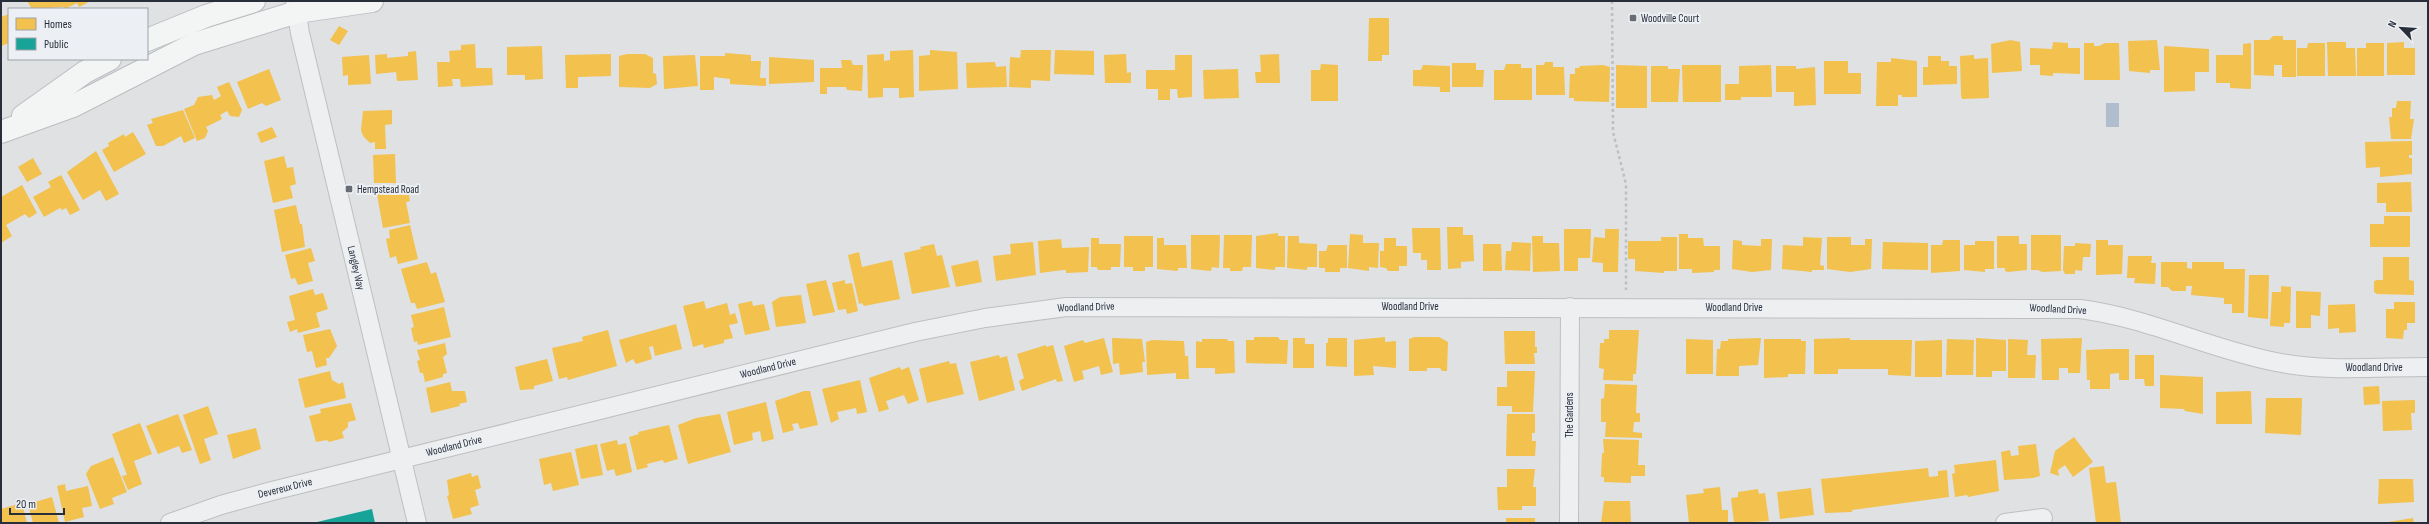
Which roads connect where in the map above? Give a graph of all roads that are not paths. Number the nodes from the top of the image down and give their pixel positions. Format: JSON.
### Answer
{"nodes":[{"id":1,"x":254,"y":1,"type":"edge"},
{"id":2,"x":372,"y":1,"type":"edge"},
{"id":3,"x":296,"y":7,"type":"edge"},
{"id":4,"x":148,"y":40,"type":"edge"},
{"id":5,"x":108,"y":60,"type":"edge"},
{"id":6,"x":1,"y":132,"type":"edge"},
{"id":7,"x":1570,"y":307,"type":"junction"},
{"id":8,"x":2428,"y":367,"type":"edge"},
{"id":9,"x":402,"y":460,"type":"junction"},
{"id":10,"x":2043,"y":518,"type":"dead end"},
{"id":11,"x":170,"y":523,"type":"edge"},
{"id":12,"x":417,"y":523,"type":"edge"},
{"id":13,"x":1569,"y":523,"type":"edge"},
{"id":14,"x":2005,"y":523,"type":"edge"}],
"edges":[{"from":1,"to":4,"type":"main road"},
{"from":2,"to":3,"type":"main road"},
{"from":3,"to":6,"type":"main road"},
{"from":3,"to":9,"type":"street","name":"Langley Way"},
{"from":5,"to":6,"type":"main road"},
{"from":7,"to":8,"type":"street","name":"Woodland Drive"},
{"from":7,"to":9,"type":"street","name":"Woodland Drive"},
{"from":7,"to":13,"type":"street","name":"The Gardens"},
{"from":9,"to":11,"type":"street","name":"Devereux Drive"},
{"from":9,"to":12,"type":"street","name":"Langley Way"},
{"from":10,"to":14,"type":"street"}]}
